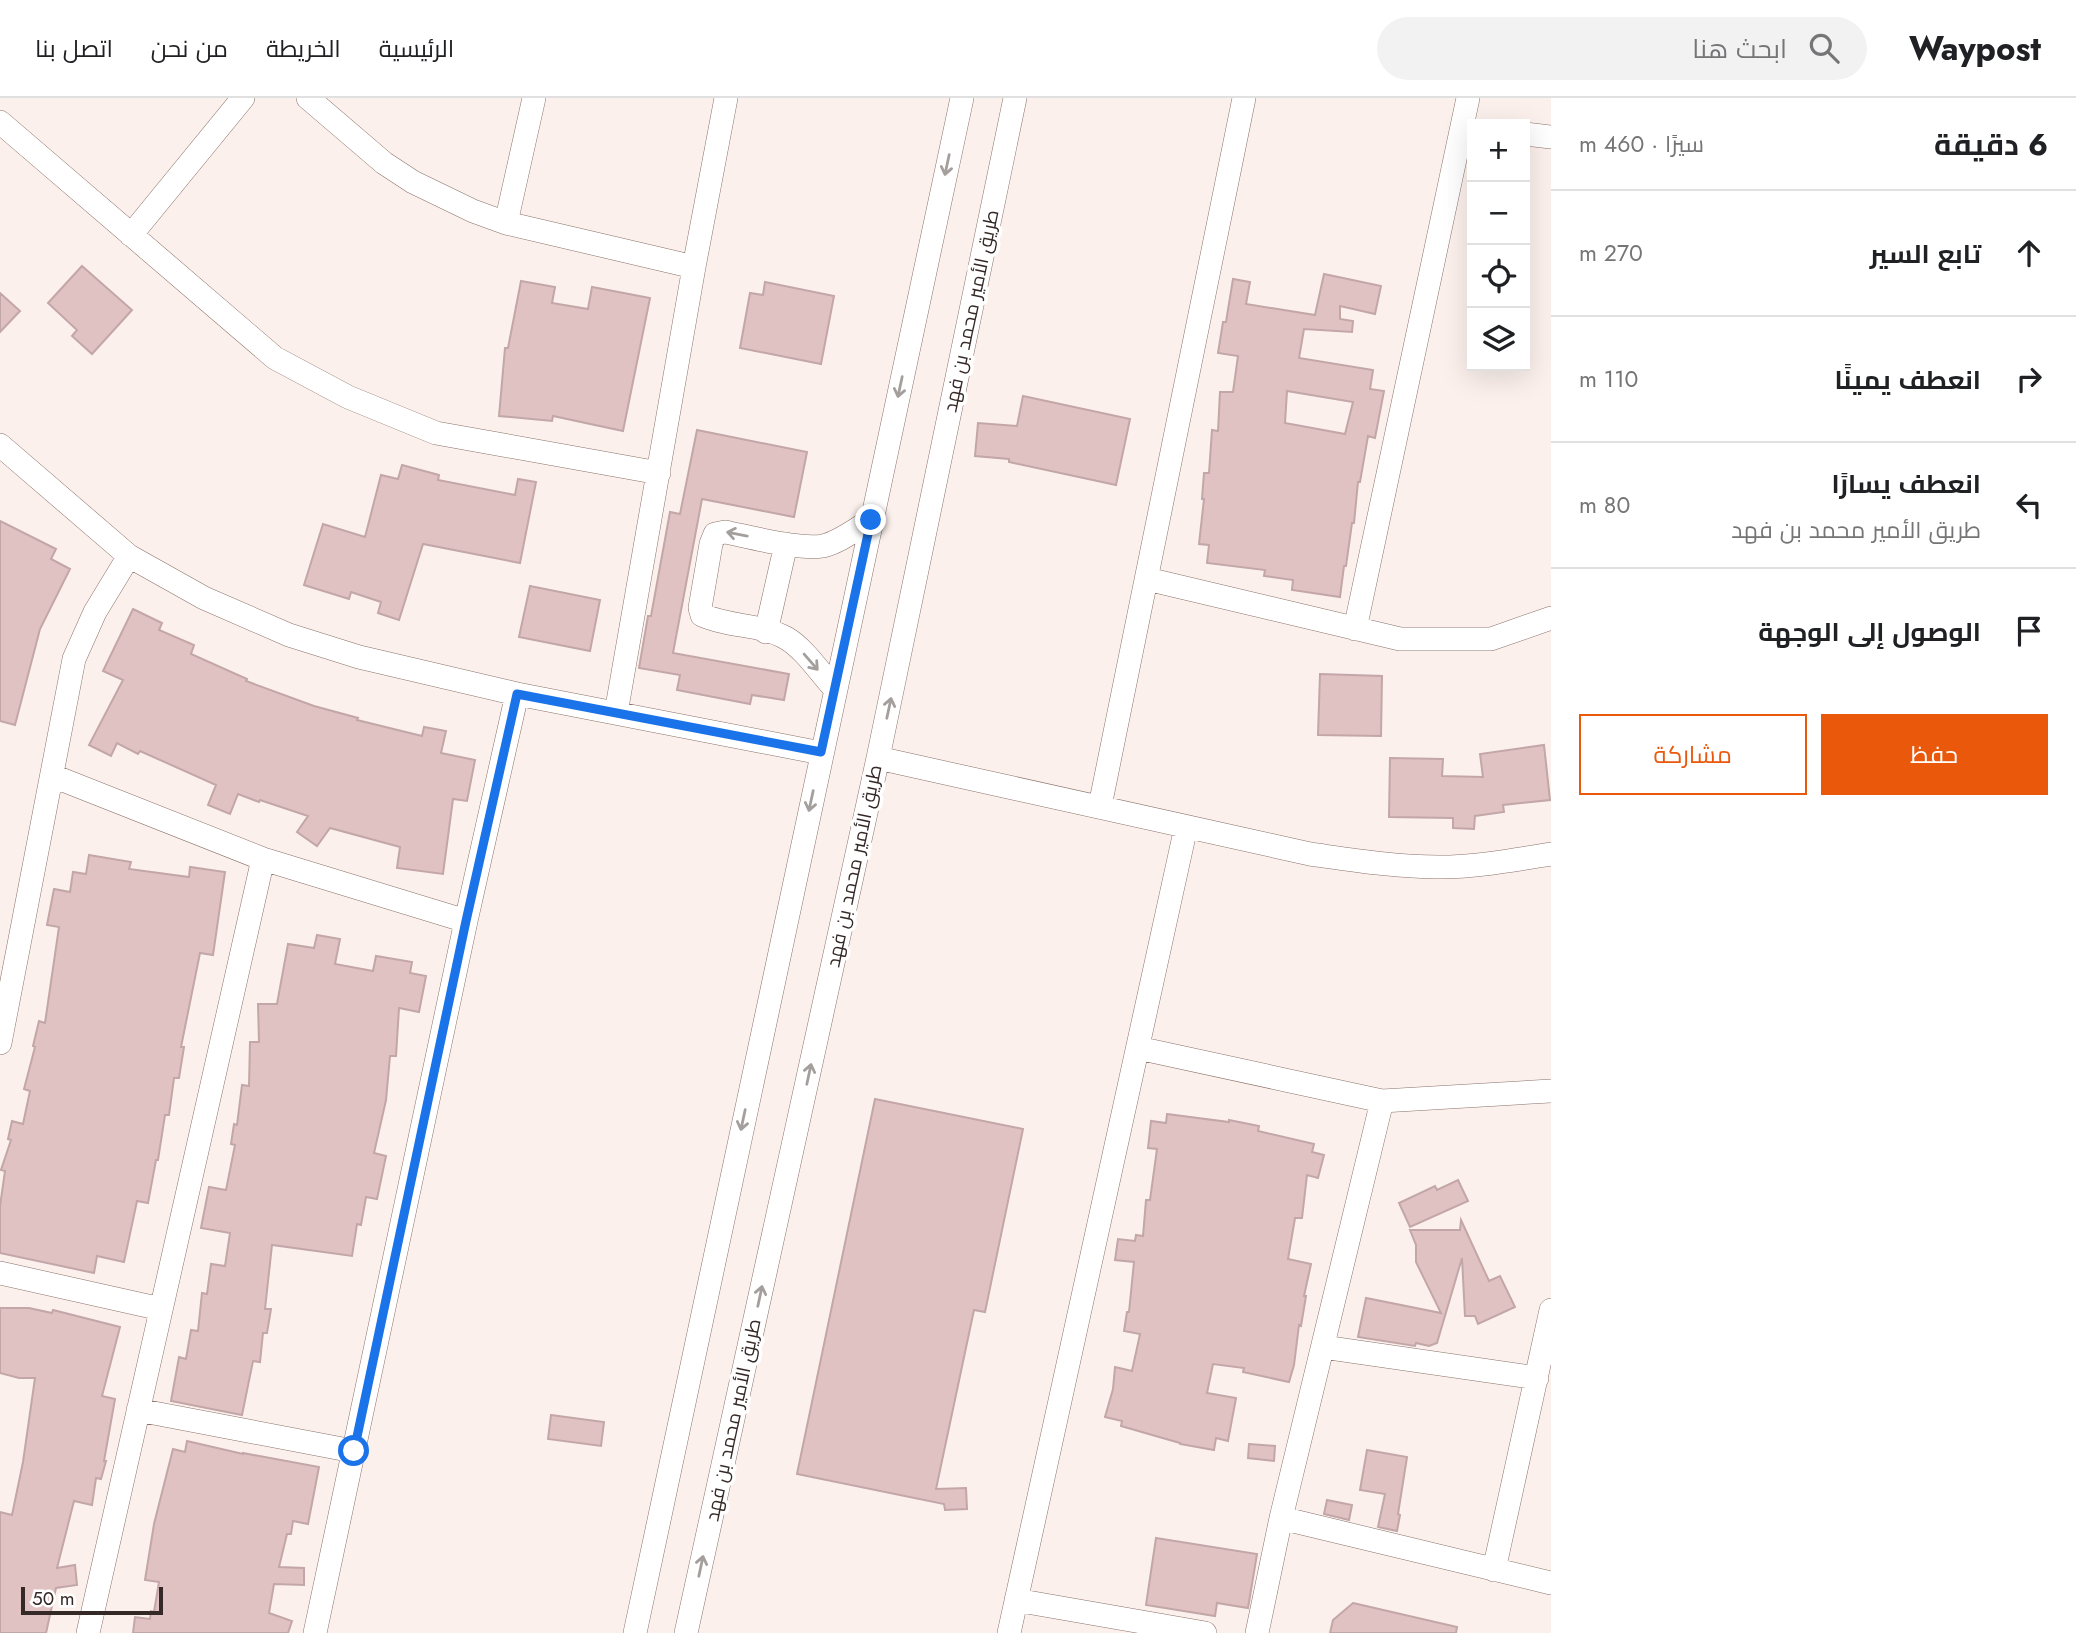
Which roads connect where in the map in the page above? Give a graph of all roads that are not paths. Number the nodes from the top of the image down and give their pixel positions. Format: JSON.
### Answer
{"nodes":[{"id":1,"x":243,"y":98,"type":"edge"},
{"id":2,"x":308,"y":98,"type":"edge"},
{"id":3,"x":534,"y":98,"type":"edge"},
{"id":4,"x":726,"y":98,"type":"edge"},
{"id":5,"x":962,"y":98,"type":"edge"},
{"id":6,"x":1015,"y":98,"type":"edge"},
{"id":7,"x":1244,"y":98,"type":"edge"},
{"id":8,"x":1468,"y":98,"type":"edge"},
{"id":9,"x":1467,"y":119,"type":"edge"},
{"id":10,"x":0,"y":122,"type":"edge"},
{"id":11,"x":1467,"y":126,"type":"edge"},
{"id":12,"x":1530,"y":135,"type":"edge"},
{"id":13,"x":1551,"y":137,"type":"edge"},
{"id":14,"x":506,"y":223,"type":"junction"},
{"id":15,"x":131,"y":235,"type":"junction"},
{"id":16,"x":694,"y":267,"type":"junction"},
{"id":17,"x":0,"y":445,"type":"edge"},
{"id":18,"x":659,"y":473,"type":"junction"},
{"id":19,"x":871,"y":520,"type":"junction"},
{"id":20,"x":786,"y":544,"type":"junction"},
{"id":21,"x":129,"y":556,"type":"junction"},
{"id":22,"x":1147,"y":579,"type":"junction"},
{"id":23,"x":1551,"y":618,"type":"edge"},
{"id":24,"x":1356,"y":629,"type":"junction"},
{"id":25,"x":766,"y":632,"type":"junction"},
{"id":26,"x":835,"y":690,"type":"junction"},
{"id":27,"x":517,"y":694,"type":"junction"},
{"id":28,"x":616,"y":713,"type":"junction"},
{"id":29,"x":821,"y":752,"type":"junction"},
{"id":30,"x":878,"y":758,"type":"junction"},
{"id":31,"x":53,"y":776,"type":"junction"},
{"id":32,"x":1100,"y":806,"type":"junction"},
{"id":33,"x":1186,"y":827,"type":"junction"},
{"id":34,"x":1551,"y":854,"type":"edge"},
{"id":35,"x":263,"y":859,"type":"junction"},
{"id":36,"x":466,"y":921,"type":"junction"},
{"id":37,"x":11,"y":927,"type":"edge"},
{"id":38,"x":0,"y":1043,"type":"edge"},
{"id":39,"x":1138,"y":1048,"type":"junction"},
{"id":40,"x":1551,"y":1091,"type":"edge"},
{"id":41,"x":1382,"y":1101,"type":"junction"},
{"id":42,"x":0,"y":1273,"type":"edge"},
{"id":43,"x":161,"y":1309,"type":"junction"},
{"id":44,"x":1551,"y":1310,"type":"edge"},
{"id":45,"x":1322,"y":1347,"type":"junction"},
{"id":46,"x":1543,"y":1365,"type":"edge"},
{"id":47,"x":138,"y":1410,"type":"junction"},
{"id":48,"x":354,"y":1451,"type":"junction"},
{"id":49,"x":1281,"y":1518,"type":"junction"},
{"id":50,"x":1494,"y":1570,"type":"junction"},
{"id":51,"x":1551,"y":1583,"type":"edge"},
{"id":52,"x":1016,"y":1600,"type":"junction"},
{"id":53,"x":88,"y":1633,"type":"edge"},
{"id":54,"x":315,"y":1633,"type":"edge"},
{"id":55,"x":635,"y":1633,"type":"edge"},
{"id":56,"x":687,"y":1633,"type":"edge"},
{"id":57,"x":1009,"y":1633,"type":"edge"},
{"id":58,"x":1205,"y":1633,"type":"edge"},
{"id":59,"x":1256,"y":1633,"type":"edge"}],
"edges":[{"from":1,"to":15,"type":"street"},
{"from":2,"to":14,"type":"street"},
{"from":3,"to":14,"type":"street"},
{"from":4,"to":16,"type":"street"},
{"from":5,"to":19,"type":"street","one_way":true},
{"from":30,"to":6,"type":"street","name":"طريق الأمير محمد بن فهد","one_way":true},
{"from":7,"to":22,"type":"street"},
{"from":8,"to":9,"type":"street"},
{"from":10,"to":15,"type":"street"},
{"from":11,"to":24,"type":"street"},
{"from":12,"to":13,"type":"street"},
{"from":14,"to":16,"type":"street"},
{"from":15,"to":18,"type":"street"},
{"from":16,"to":18,"type":"street"},
{"from":17,"to":21,"type":"street"},
{"from":18,"to":28,"type":"street"},
{"from":19,"to":20,"type":"street"},
{"from":19,"to":26,"type":"street"},
{"from":20,"to":25,"type":"street"},
{"from":20,"to":25,"type":"street","one_way":true},
{"from":21,"to":27,"type":"street"},
{"from":21,"to":31,"type":"street"},
{"from":22,"to":24,"type":"street"},
{"from":22,"to":32,"type":"street"},
{"from":23,"to":24,"type":"street"},
{"from":25,"to":26,"type":"street","one_way":true},
{"from":26,"to":29,"type":"street"},
{"from":27,"to":28,"type":"street"},
{"from":27,"to":36,"type":"street"},
{"from":28,"to":29,"type":"street"},
{"from":29,"to":55,"type":"street","one_way":true},
{"from":30,"to":32,"type":"street"},
{"from":56,"to":30,"type":"street","name":"طريق الأمير محمد بن فهد","one_way":true},
{"from":31,"to":35,"type":"street"},
{"from":31,"to":37,"type":"street"},
{"from":32,"to":33,"type":"street"},
{"from":33,"to":34,"type":"street"},
{"from":33,"to":39,"type":"street"},
{"from":35,"to":36,"type":"street"},
{"from":35,"to":43,"type":"street"},
{"from":36,"to":48,"type":"street"},
{"from":37,"to":38,"type":"street"},
{"from":39,"to":41,"type":"street"},
{"from":39,"to":52,"type":"street"},
{"from":40,"to":41,"type":"street"},
{"from":41,"to":45,"type":"street"},
{"from":42,"to":43,"type":"street"},
{"from":43,"to":47,"type":"street"},
{"from":44,"to":46,"type":"street"},
{"from":45,"to":46,"type":"street"},
{"from":45,"to":49,"type":"street"},
{"from":46,"to":50,"type":"street"},
{"from":47,"to":48,"type":"street"},
{"from":47,"to":53,"type":"street"},
{"from":48,"to":54,"type":"street"},
{"from":49,"to":50,"type":"street"},
{"from":49,"to":59,"type":"street"},
{"from":50,"to":51,"type":"street"},
{"from":52,"to":57,"type":"street"},
{"from":52,"to":58,"type":"street"}]}
